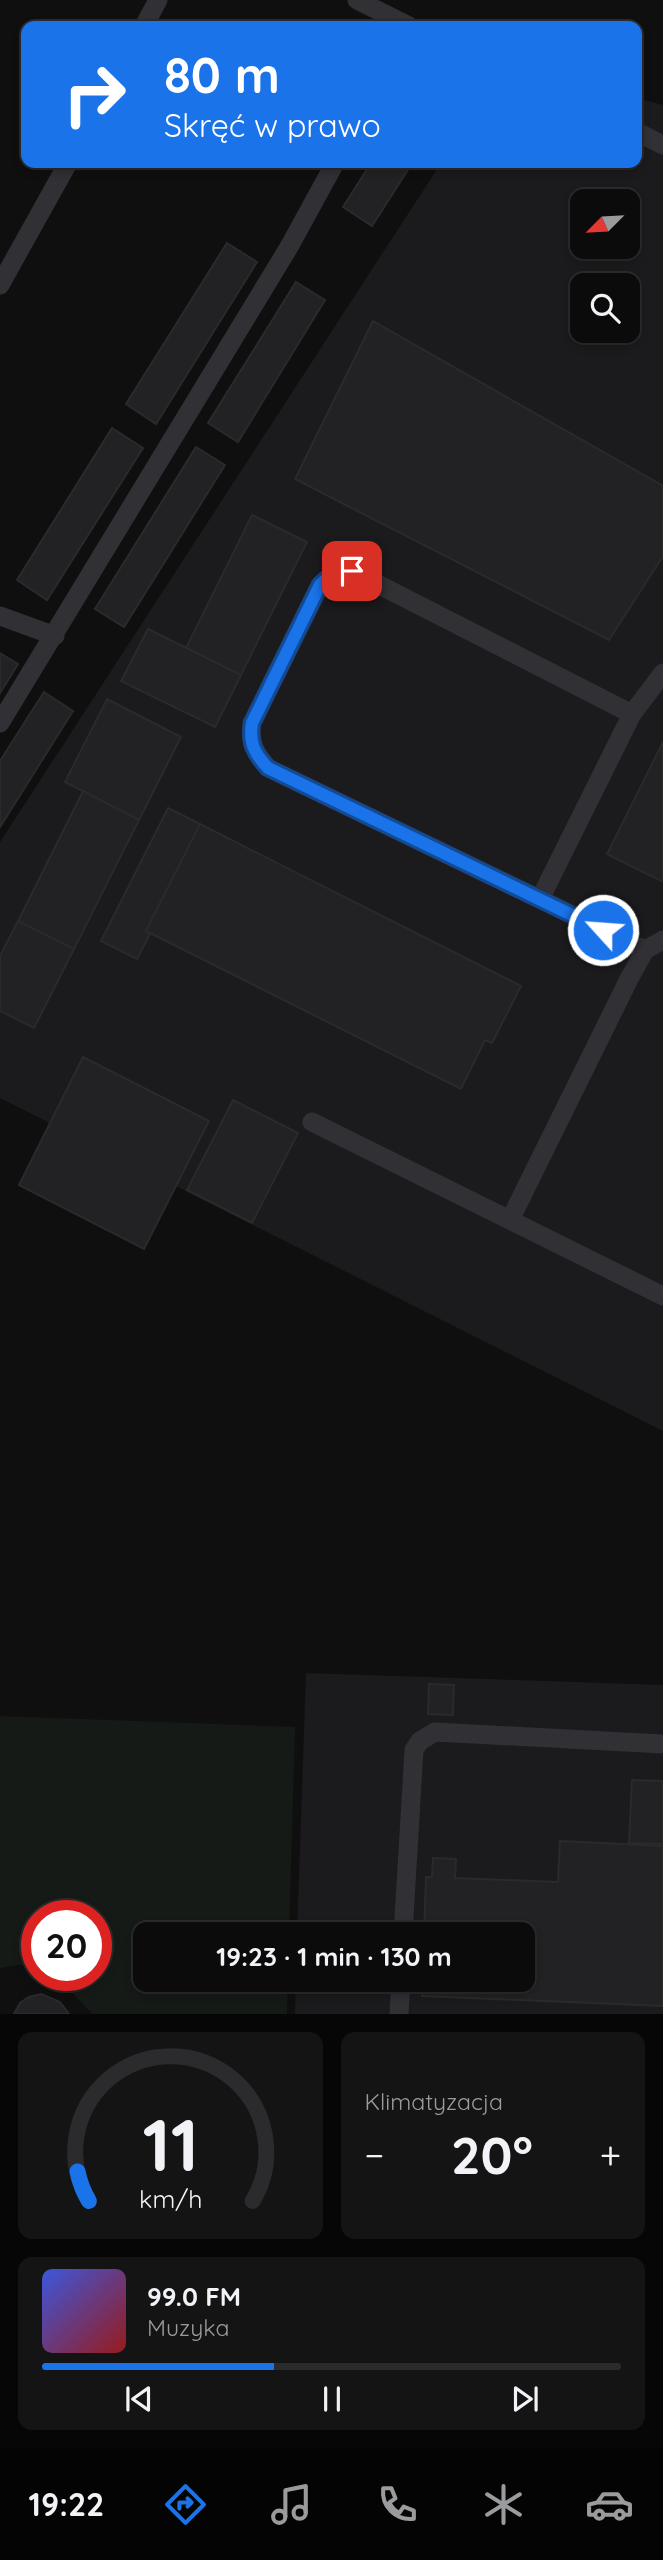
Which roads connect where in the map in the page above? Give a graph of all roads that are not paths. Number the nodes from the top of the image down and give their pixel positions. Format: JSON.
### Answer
{"nodes":[{"id":1,"x":158,"y":0,"type":"edge"},
{"id":2,"x":357,"y":0,"type":"edge"},
{"id":3,"x":147,"y":21,"type":"edge"},
{"id":4,"x":399,"y":21,"type":"edge"},
{"id":5,"x":642,"y":134,"type":"edge"},
{"id":6,"x":663,"y":145,"type":"edge"},
{"id":7,"x":65,"y":168,"type":"edge"},
{"id":8,"x":332,"y":168,"type":"edge"},
{"id":9,"x":0,"y":285,"type":"edge"},
{"id":10,"x":0,"y":616,"type":"edge"},
{"id":11,"x":55,"y":636,"type":"junction"},
{"id":12,"x":663,"y":673,"type":"edge"},
{"id":13,"x":632,"y":714,"type":"junction"},
{"id":14,"x":0,"y":723,"type":"edge"},
{"id":15,"x":540,"y":899,"type":"junction"},
{"id":16,"x":663,"y":940,"type":"edge"},
{"id":17,"x":645,"y":950,"type":"junction"},
{"id":18,"x":312,"y":1122,"type":"dead end"},
{"id":19,"x":510,"y":1220,"type":"junction"},
{"id":20,"x":663,"y":1296,"type":"edge"},
{"id":21,"x":663,"y":1744,"type":"edge"},
{"id":22,"x":404,"y":1922,"type":"edge"},
{"id":23,"x":400,"y":1992,"type":"edge"},
{"id":24,"x":399,"y":2014,"type":"edge"}],
"edges":[{"from":1,"to":3,"type":"lane"},
{"from":2,"to":4,"type":"lane"},
{"from":5,"to":6,"type":"lane"},
{"from":7,"to":9,"type":"lane"},
{"from":8,"to":11,"type":"lane"},
{"from":10,"to":11,"type":"lane"},
{"from":11,"to":14,"type":"lane"},
{"from":12,"to":13,"type":"lane"},
{"from":13,"to":15,"type":"lane"},
{"from":13,"to":15,"type":"lane"},
{"from":15,"to":17,"type":"lane"},
{"from":16,"to":17,"type":"lane"},
{"from":17,"to":19,"type":"lane"},
{"from":18,"to":19,"type":"lane"},
{"from":19,"to":20,"type":"lane"},
{"from":21,"to":22,"type":"lane"},
{"from":23,"to":24,"type":"lane"}]}
